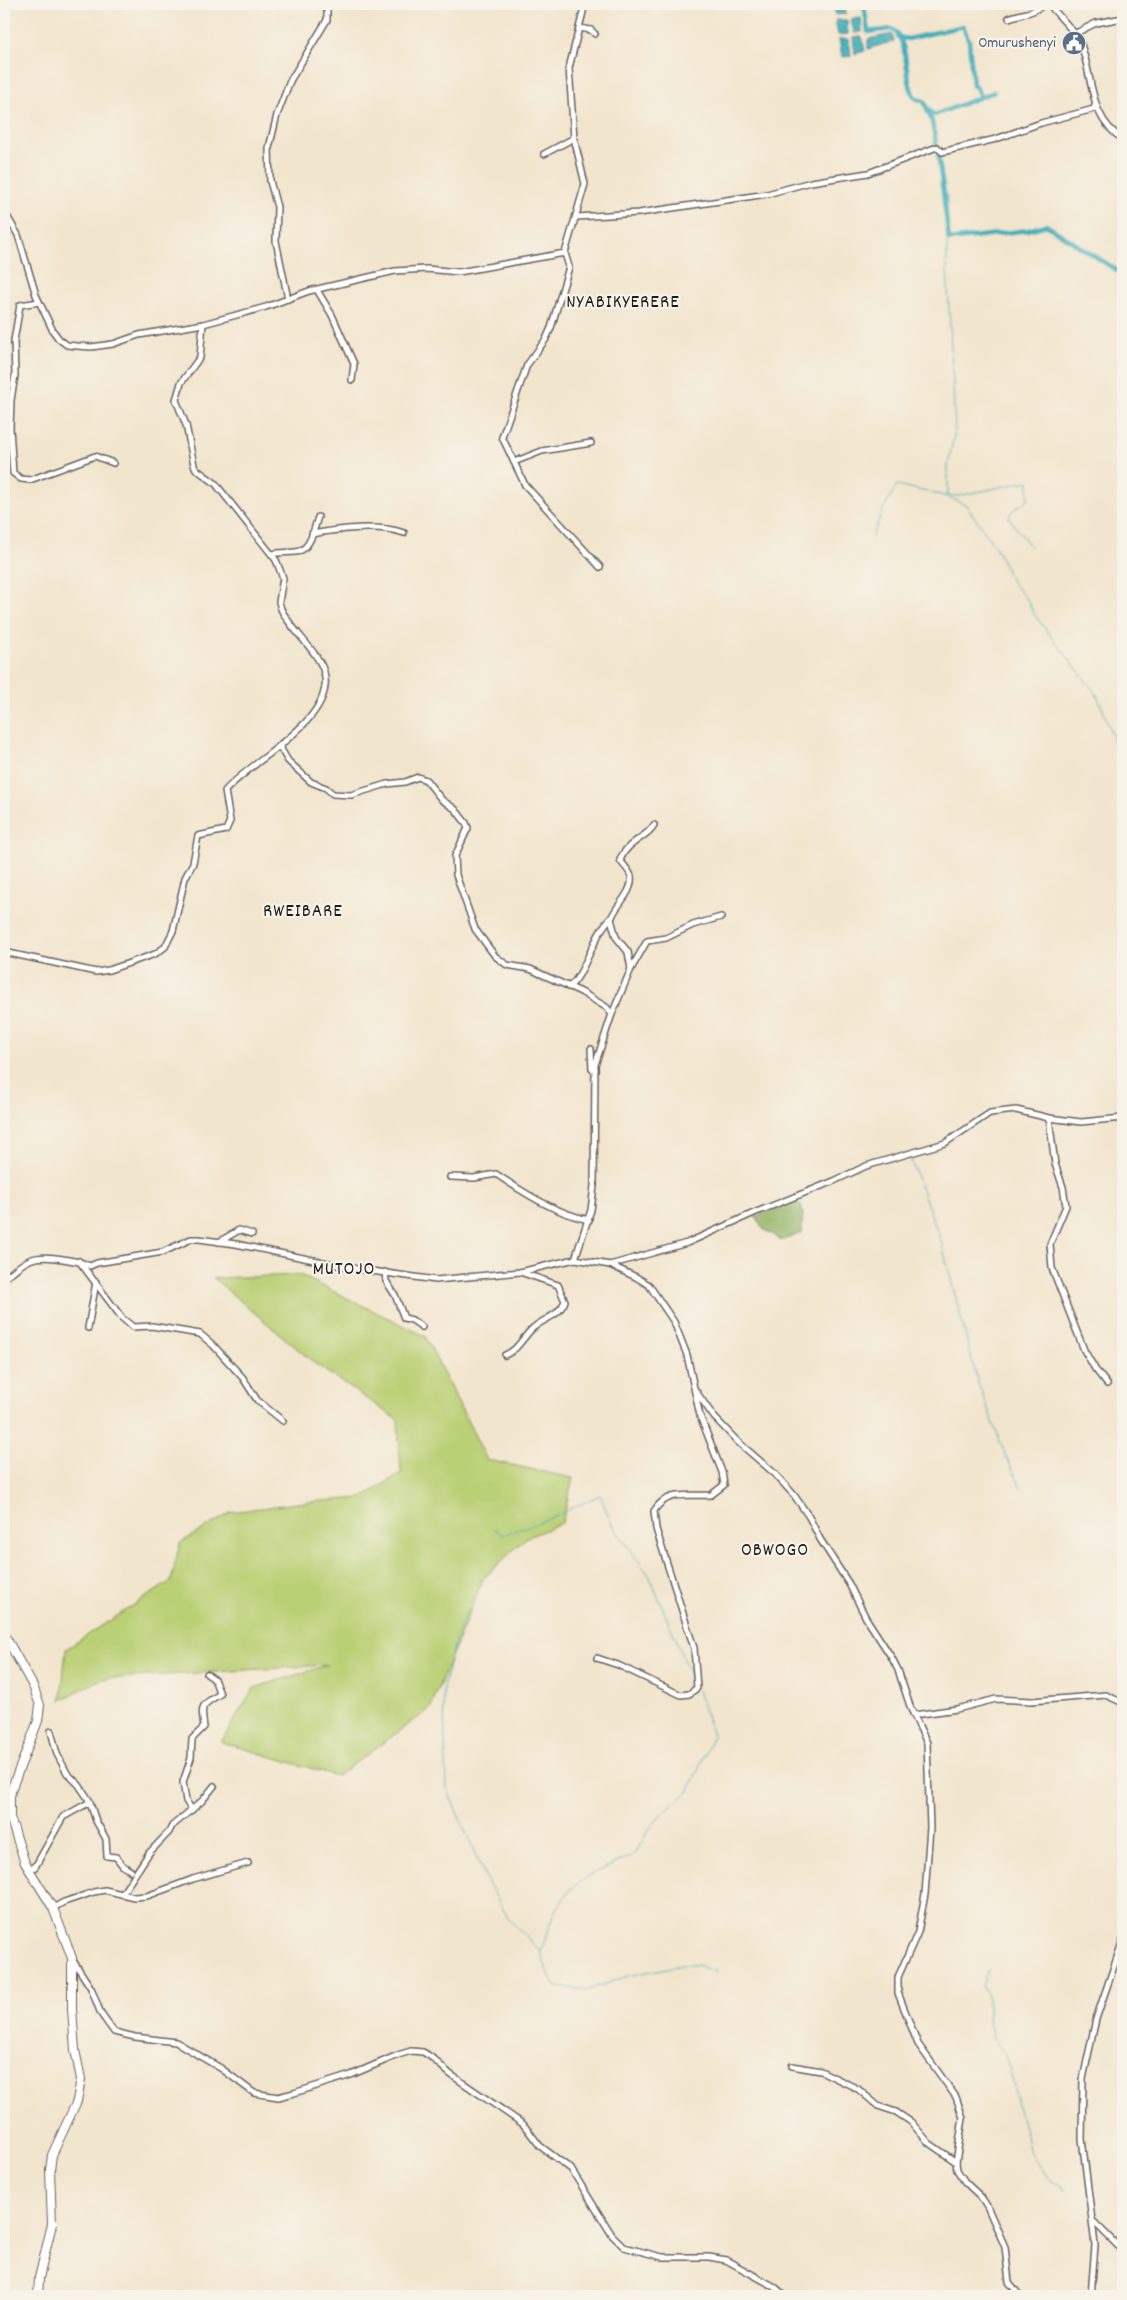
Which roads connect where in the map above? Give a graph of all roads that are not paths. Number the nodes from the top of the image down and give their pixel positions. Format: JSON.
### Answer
{"nodes":[{"id":1,"x":327,"y":4,"type":"edge"},
{"id":2,"x":585,"y":4,"type":"edge"},
{"id":3,"x":1044,"y":4,"type":"edge"},
{"id":4,"x":1048,"y":4,"type":"edge"},
{"id":5,"x":1009,"y":18,"type":"dead end"},
{"id":6,"x":1123,"y":18,"type":"edge"},
{"id":7,"x":579,"y":28,"type":"junction"},
{"id":8,"x":594,"y":34,"type":"dead end"},
{"id":9,"x":1074,"y":34,"type":"junction"},
{"id":10,"x":1095,"y":105,"type":"junction"},
{"id":11,"x":574,"y":138,"type":"junction"},
{"id":12,"x":1123,"y":139,"type":"edge"},
{"id":13,"x":544,"y":154,"type":"dead end"},
{"id":14,"x":4,"y":211,"type":"edge"},
{"id":15,"x":577,"y":217,"type":"junction"},
{"id":16,"x":565,"y":253,"type":"junction"},
{"id":17,"x":317,"y":290,"type":"junction"},
{"id":18,"x":288,"y":299,"type":"junction"},
{"id":19,"x":39,"y":302,"type":"junction"},
{"id":20,"x":203,"y":324,"type":"junction"},
{"id":21,"x":352,"y":380,"type":"dead end"},
{"id":22,"x":591,"y":443,"type":"dead end"},
{"id":23,"x":514,"y":462,"type":"junction"},
{"id":24,"x":113,"y":463,"type":"dead end"},
{"id":25,"x":318,"y":516,"type":"dead end"},
{"id":26,"x":404,"y":533,"type":"dead end"},
{"id":27,"x":312,"y":534,"type":"junction"},
{"id":28,"x":272,"y":554,"type":"junction"},
{"id":29,"x":600,"y":567,"type":"dead end"},
{"id":30,"x":282,"y":742,"type":"junction"},
{"id":31,"x":654,"y":824,"type":"dead end"},
{"id":32,"x":612,"y":917,"type":"junction"},
{"id":33,"x":721,"y":917,"type":"dead end"},
{"id":34,"x":4,"y":946,"type":"edge"},
{"id":35,"x":4,"y":952,"type":"edge"},
{"id":36,"x":11,"y":953,"type":"junction"},
{"id":37,"x":631,"y":969,"type":"junction"},
{"id":38,"x":568,"y":987,"type":"junction"},
{"id":39,"x":612,"y":1014,"type":"junction"},
{"id":40,"x":591,"y":1049,"type":"dead end"},
{"id":41,"x":595,"y":1069,"type":"junction"},
{"id":42,"x":1050,"y":1118,"type":"junction"},
{"id":43,"x":1123,"y":1118,"type":"edge"},
{"id":44,"x":450,"y":1177,"type":"dead end"},
{"id":45,"x":588,"y":1220,"type":"junction"},
{"id":46,"x":252,"y":1234,"type":"dead end"},
{"id":47,"x":219,"y":1242,"type":"junction"},
{"id":48,"x":575,"y":1259,"type":"junction"},
{"id":49,"x":79,"y":1261,"type":"junction"},
{"id":50,"x":610,"y":1265,"type":"junction"},
{"id":51,"x":385,"y":1272,"type":"junction"},
{"id":52,"x":520,"y":1272,"type":"junction"},
{"id":53,"x":4,"y":1278,"type":"edge"},
{"id":54,"x":96,"y":1282,"type":"junction"},
{"id":55,"x":422,"y":1327,"type":"dead end"},
{"id":56,"x":88,"y":1328,"type":"dead end"},
{"id":57,"x":505,"y":1355,"type":"dead end"},
{"id":58,"x":1107,"y":1384,"type":"dead end"},
{"id":59,"x":695,"y":1390,"type":"junction"},
{"id":60,"x":283,"y":1421,"type":"dead end"},
{"id":61,"x":4,"y":1634,"type":"edge"},
{"id":62,"x":597,"y":1658,"type":"dead end"},
{"id":63,"x":207,"y":1674,"type":"dead end"},
{"id":64,"x":1123,"y":1703,"type":"edge"},
{"id":65,"x":914,"y":1715,"type":"junction"},
{"id":66,"x":51,"y":1731,"type":"dead end"},
{"id":67,"x":214,"y":1786,"type":"dead end"},
{"id":68,"x":90,"y":1802,"type":"junction"},
{"id":69,"x":192,"y":1810,"type":"junction"},
{"id":70,"x":248,"y":1864,"type":"dead end"},
{"id":71,"x":28,"y":1869,"type":"junction"},
{"id":72,"x":131,"y":1871,"type":"dead end"},
{"id":73,"x":122,"y":1894,"type":"junction"},
{"id":74,"x":53,"y":1908,"type":"junction"},
{"id":75,"x":1123,"y":1940,"type":"edge"},
{"id":76,"x":1122,"y":1948,"type":"edge"},
{"id":77,"x":72,"y":1958,"type":"junction"},
{"id":78,"x":792,"y":2066,"type":"dead end"},
{"id":79,"x":956,"y":2162,"type":"junction"},
{"id":80,"x":1094,"y":2222,"type":"junction"},
{"id":81,"x":1123,"y":2251,"type":"edge"},
{"id":82,"x":38,"y":2296,"type":"edge"},
{"id":83,"x":785,"y":2296,"type":"edge"},
{"id":84,"x":1020,"y":2296,"type":"edge"},
{"id":85,"x":1091,"y":2296,"type":"edge"}],
"edges":[{"from":1,"to":18,"type":"street"},
{"from":2,"to":7,"type":"street"},
{"from":3,"to":5,"type":"street"},
{"from":4,"to":9,"type":"street"},
{"from":6,"to":9,"type":"street"},
{"from":7,"to":8,"type":"street"},
{"from":7,"to":11,"type":"street"},
{"from":9,"to":10,"type":"street"},
{"from":10,"to":12,"type":"street"},
{"from":10,"to":15,"type":"street"},
{"from":11,"to":13,"type":"street"},
{"from":11,"to":15,"type":"street"},
{"from":14,"to":19,"type":"street"},
{"from":15,"to":16,"type":"street"},
{"from":16,"to":17,"type":"street"},
{"from":16,"to":23,"type":"street"},
{"from":17,"to":18,"type":"street"},
{"from":17,"to":21,"type":"street"},
{"from":18,"to":20,"type":"street"},
{"from":19,"to":20,"type":"street"},
{"from":19,"to":24,"type":"street"},
{"from":20,"to":28,"type":"street"},
{"from":22,"to":23,"type":"street"},
{"from":23,"to":29,"type":"street"},
{"from":25,"to":27,"type":"street"},
{"from":26,"to":27,"type":"street"},
{"from":27,"to":28,"type":"street"},
{"from":28,"to":30,"type":"street"},
{"from":30,"to":36,"type":"street"},
{"from":30,"to":38,"type":"street"},
{"from":31,"to":32,"type":"street"},
{"from":32,"to":37,"type":"street"},
{"from":32,"to":38,"type":"street"},
{"from":33,"to":37,"type":"street"},
{"from":34,"to":36,"type":"street"},
{"from":35,"to":36,"type":"street"},
{"from":37,"to":39,"type":"street"},
{"from":38,"to":39,"type":"street"},
{"from":39,"to":41,"type":"street"},
{"from":40,"to":41,"type":"street"},
{"from":41,"to":45,"type":"street"},
{"from":42,"to":43,"type":"street"},
{"from":42,"to":50,"type":"street"},
{"from":42,"to":58,"type":"street"},
{"from":44,"to":45,"type":"street"},
{"from":45,"to":48,"type":"street"},
{"from":46,"to":47,"type":"street"},
{"from":47,"to":49,"type":"street"},
{"from":47,"to":51,"type":"street"},
{"from":48,"to":50,"type":"street"},
{"from":48,"to":52,"type":"street"},
{"from":49,"to":53,"type":"street"},
{"from":49,"to":54,"type":"street"},
{"from":50,"to":59,"type":"street"},
{"from":51,"to":52,"type":"street"},
{"from":51,"to":55,"type":"street"},
{"from":52,"to":57,"type":"street"},
{"from":54,"to":56,"type":"street"},
{"from":54,"to":60,"type":"street"},
{"from":59,"to":62,"type":"street"},
{"from":59,"to":65,"type":"street"},
{"from":61,"to":71,"type":"street"},
{"from":63,"to":69,"type":"street"},
{"from":64,"to":65,"type":"street"},
{"from":65,"to":79,"type":"street"},
{"from":66,"to":68,"type":"street"},
{"from":67,"to":69,"type":"street"},
{"from":68,"to":71,"type":"street"},
{"from":68,"to":72,"type":"street"},
{"from":69,"to":73,"type":"street"},
{"from":70,"to":73,"type":"street"},
{"from":71,"to":74,"type":"street"},
{"from":73,"to":74,"type":"street"},
{"from":74,"to":77,"type":"street"},
{"from":75,"to":76,"type":"street"},
{"from":76,"to":80,"type":"street"},
{"from":77,"to":82,"type":"street"},
{"from":77,"to":83,"type":"street"},
{"from":78,"to":79,"type":"street"},
{"from":79,"to":84,"type":"street"},
{"from":80,"to":81,"type":"street"},
{"from":80,"to":85,"type":"street"}]}
